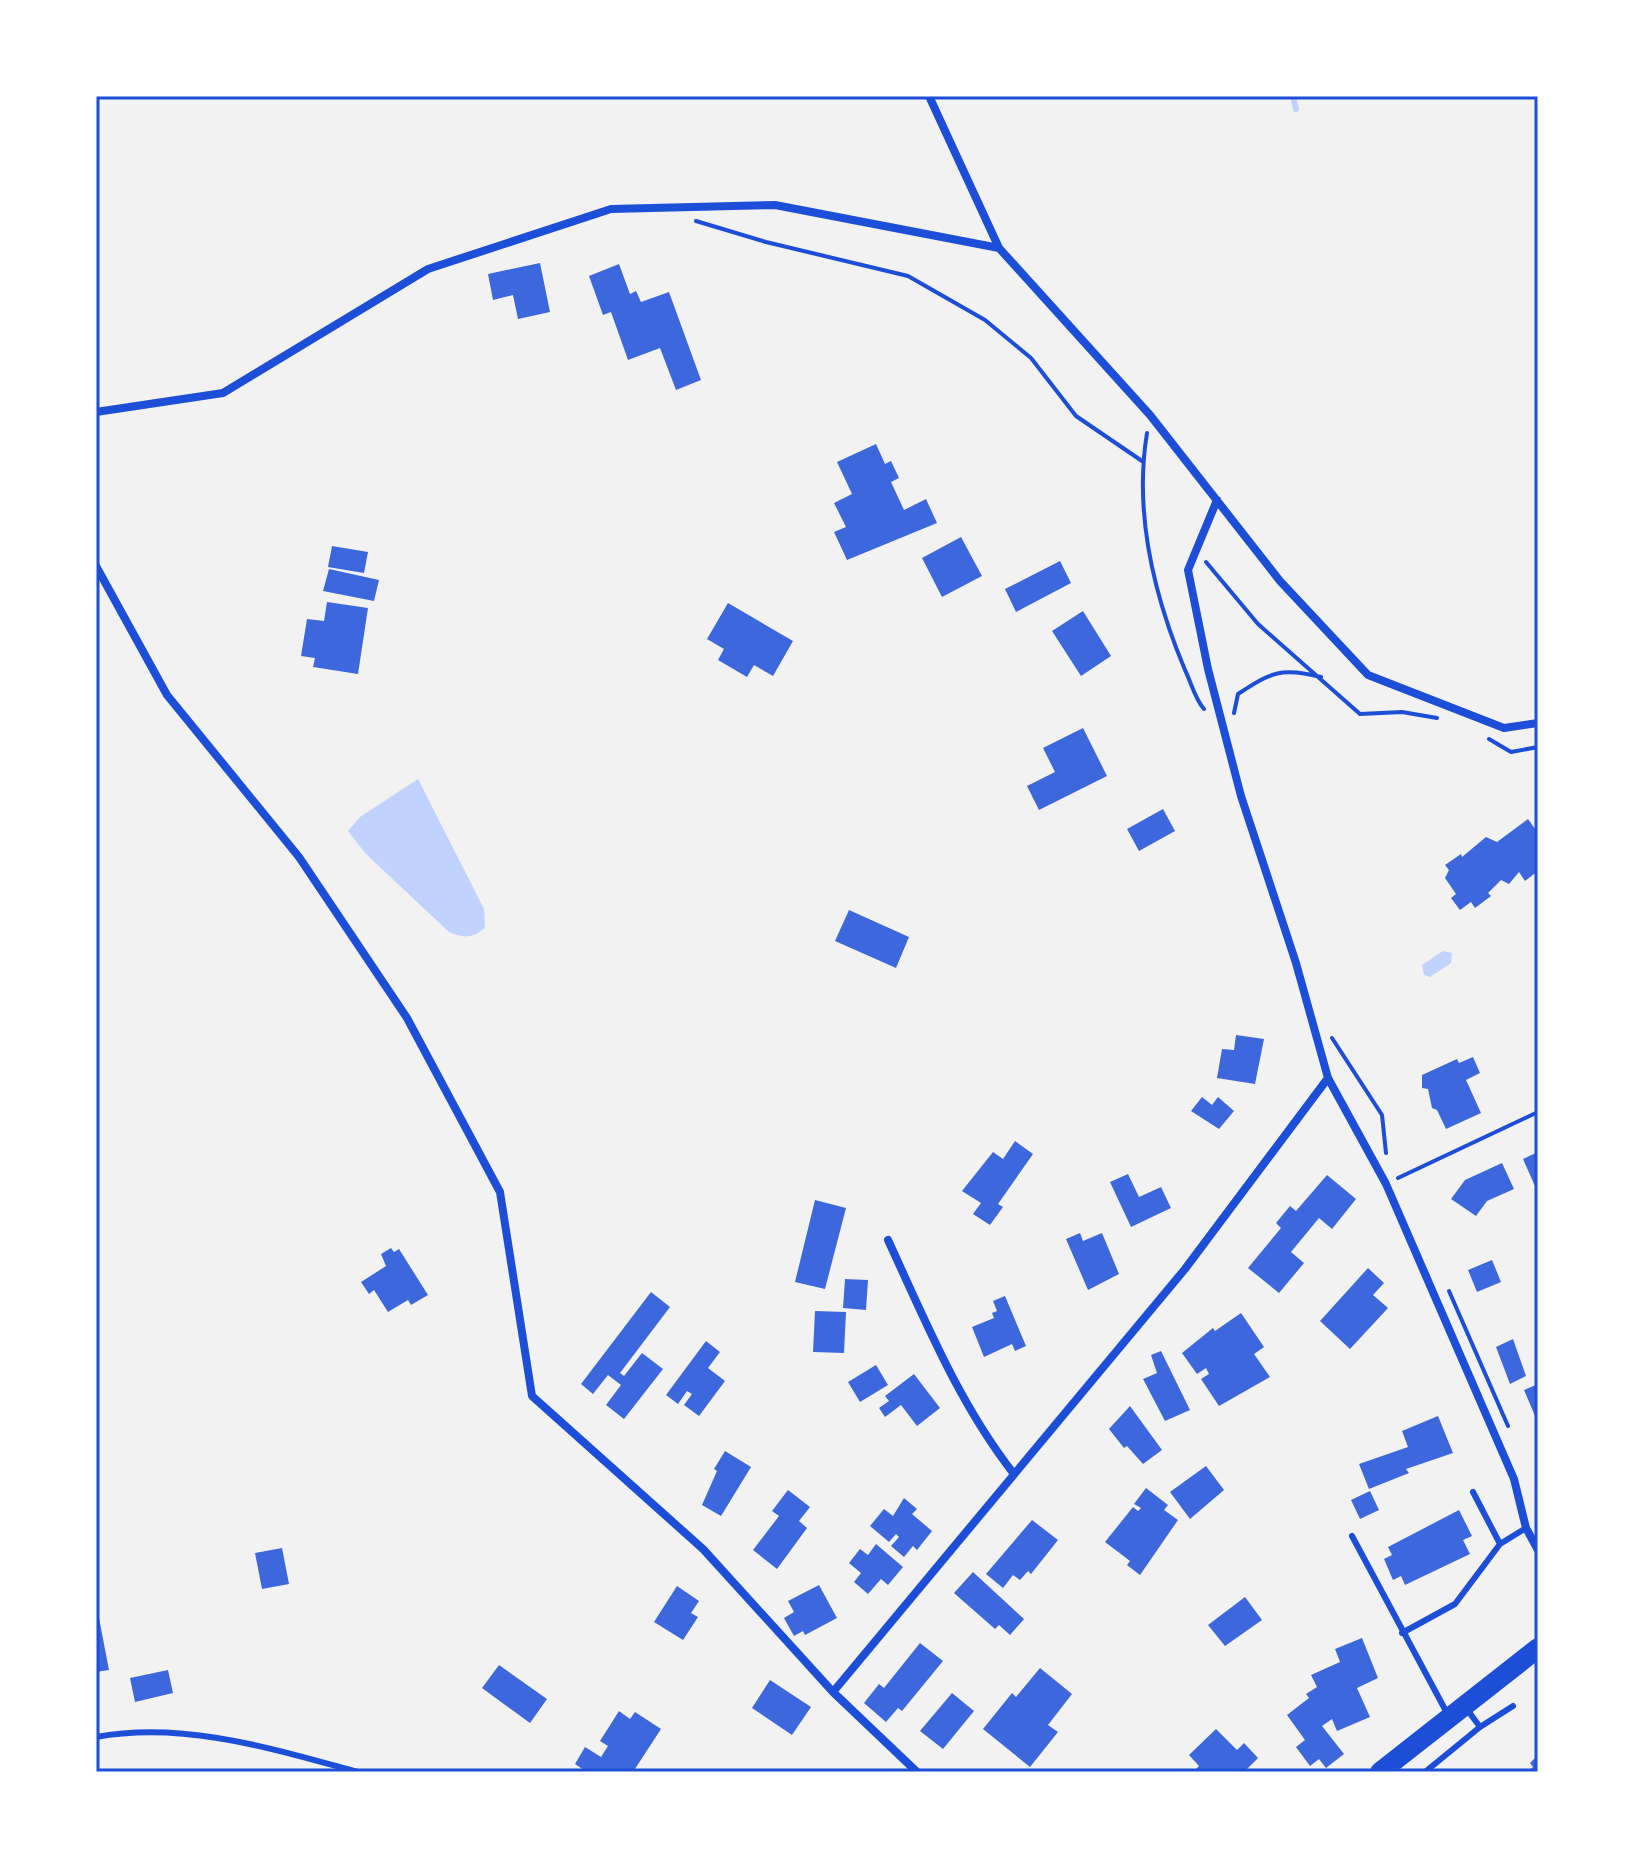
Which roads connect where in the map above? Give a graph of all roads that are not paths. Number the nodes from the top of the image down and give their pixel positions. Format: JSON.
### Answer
{"nodes":[{"id":1,"x":929,"y":96,"type":"edge"},
{"id":2,"x":999,"y":248,"type":"junction"},
{"id":3,"x":96,"y":412,"type":"edge"},
{"id":4,"x":1217,"y":500,"type":"junction"},
{"id":5,"x":96,"y":566,"type":"edge"},
{"id":6,"x":1538,"y":723,"type":"edge"},
{"id":7,"x":1328,"y":1078,"type":"junction"},
{"id":8,"x":888,"y":1240,"type":"dead end"},
{"id":9,"x":1014,"y":1474,"type":"junction"},
{"id":10,"x":1473,"y":1492,"type":"dead end"},
{"id":11,"x":1526,"y":1528,"type":"junction"},
{"id":12,"x":1352,"y":1536,"type":"dead end"},
{"id":13,"x":1500,"y":1544,"type":"junction"},
{"id":14,"x":1538,"y":1550,"type":"edge"},
{"id":15,"x":1402,"y":1633,"type":"junction"},
{"id":16,"x":1538,"y":1648,"type":"edge"},
{"id":17,"x":833,"y":1692,"type":"junction"},
{"id":18,"x":1513,"y":1706,"type":"dead end"},
{"id":19,"x":1456,"y":1711,"type":"junction"},
{"id":20,"x":1480,"y":1727,"type":"junction"},
{"id":21,"x":96,"y":1737,"type":"edge"},
{"id":22,"x":358,"y":1772,"type":"edge"},
{"id":23,"x":917,"y":1772,"type":"edge"},
{"id":24,"x":1380,"y":1772,"type":"edge"},
{"id":25,"x":1425,"y":1772,"type":"edge"}],
"edges":[{"from":1,"to":2,"type":"street"},
{"from":2,"to":3,"type":"street"},
{"from":2,"to":4,"type":"street"},
{"from":4,"to":6,"type":"street"},
{"from":4,"to":7,"type":"street"},
{"from":5,"to":17,"type":"street"},
{"from":7,"to":9,"type":"street"},
{"from":7,"to":11,"type":"street"},
{"from":8,"to":9,"type":"street"},
{"from":9,"to":17,"type":"street"},
{"from":10,"to":13,"type":"lane"},
{"from":11,"to":13,"type":"lane"},
{"from":11,"to":14,"type":"street"},
{"from":12,"to":15,"type":"lane"},
{"from":13,"to":15,"type":"lane"},
{"from":15,"to":19,"type":"lane"},
{"from":16,"to":19,"type":"main road"},
{"from":17,"to":23,"type":"street"},
{"from":18,"to":20,"type":"lane"},
{"from":19,"to":20,"type":"lane"},
{"from":19,"to":24,"type":"main road"},
{"from":20,"to":25,"type":"lane"},
{"from":21,"to":22,"type":"lane"}]}
